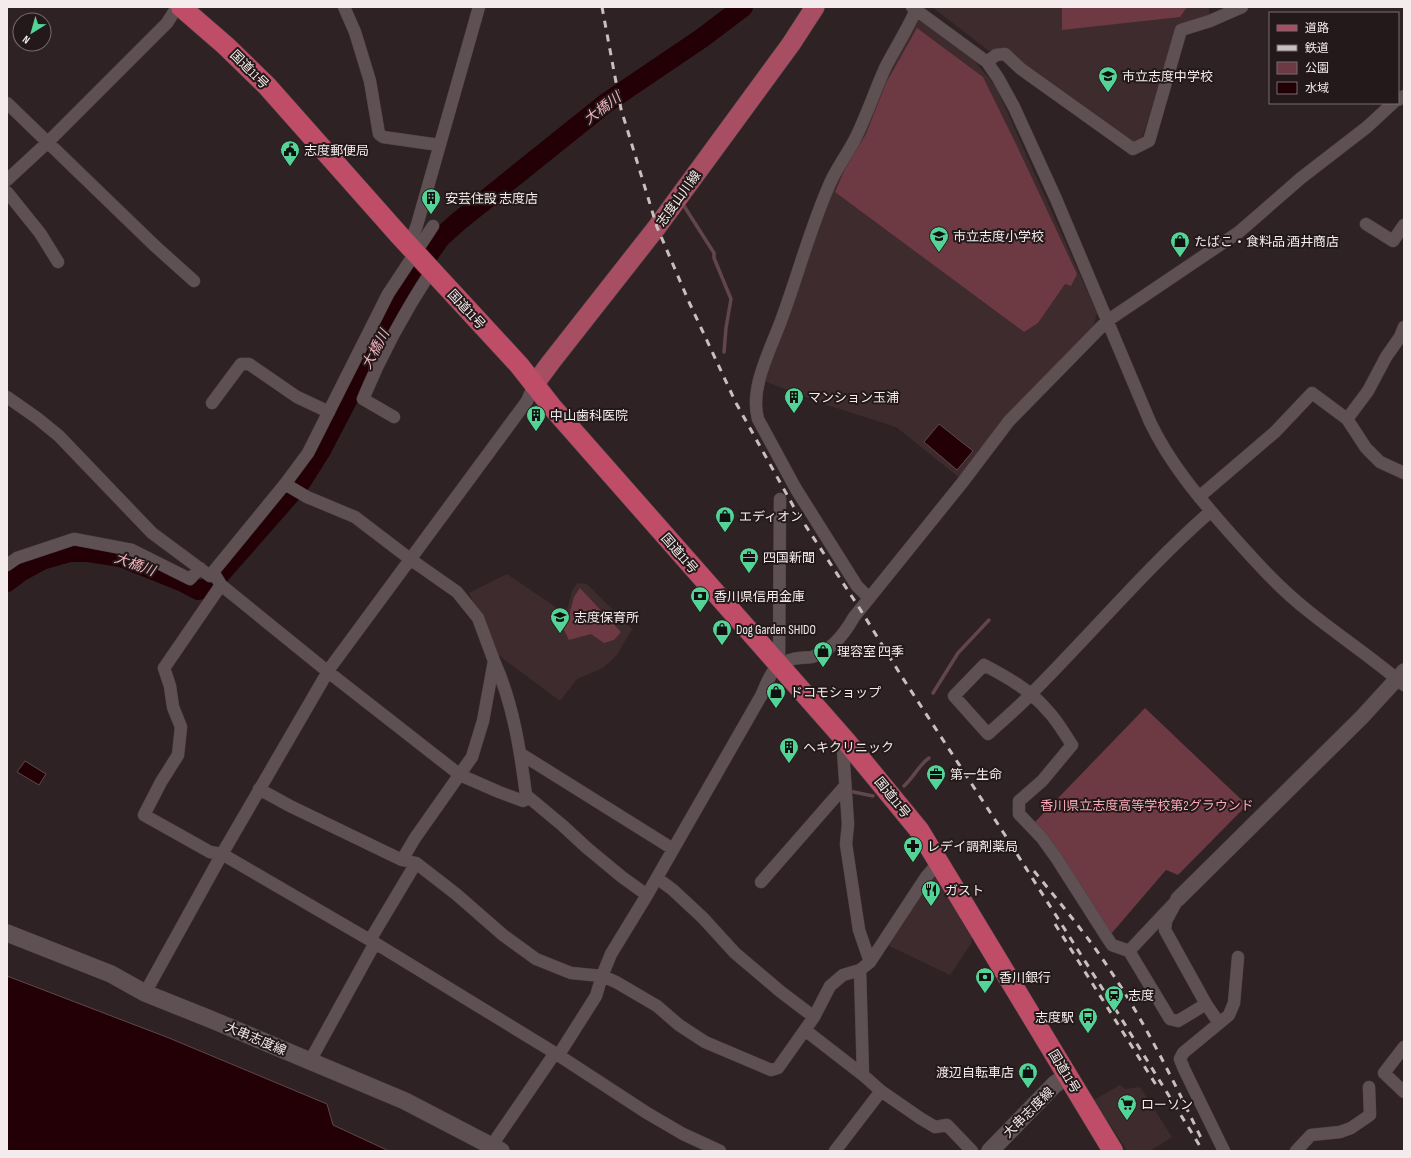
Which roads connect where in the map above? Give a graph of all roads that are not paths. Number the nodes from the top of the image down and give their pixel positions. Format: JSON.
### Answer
{"nodes":[{"id":1,"x":177,"y":7,"type":"edge"},
{"id":2,"x":181,"y":7,"type":"edge"},
{"id":3,"x":344,"y":7,"type":"edge"},
{"id":4,"x":479,"y":7,"type":"edge"},
{"id":5,"x":815,"y":7,"type":"edge"},
{"id":6,"x":1242,"y":7,"type":"edge"},
{"id":7,"x":914,"y":8,"type":"edge"},
{"id":8,"x":987,"y":62,"type":"junction"},
{"id":9,"x":7,"y":103,"type":"edge"},
{"id":10,"x":1392,"y":104,"type":"edge"},
{"id":11,"x":48,"y":142,"type":"junction"},
{"id":12,"x":439,"y":145,"type":"junction"},
{"id":13,"x":7,"y":180,"type":"edge"},
{"id":14,"x":7,"y":192,"type":"edge"},
{"id":15,"x":1366,"y":224,"type":"dead end"},
{"id":16,"x":1404,"y":225,"type":"edge"},
{"id":17,"x":433,"y":226,"type":"dead end"},
{"id":18,"x":420,"y":258,"type":"junction"},
{"id":19,"x":58,"y":262,"type":"dead end"},
{"id":20,"x":194,"y":281,"type":"dead end"},
{"id":21,"x":1107,"y":321,"type":"junction"},
{"id":22,"x":1404,"y":327,"type":"edge"},
{"id":23,"x":534,"y":385,"type":"junction"},
{"id":24,"x":7,"y":397,"type":"edge"},
{"id":25,"x":212,"y":403,"type":"dead end"},
{"id":26,"x":329,"y":412,"type":"junction"},
{"id":27,"x":394,"y":417,"type":"dead end"},
{"id":28,"x":1347,"y":420,"type":"junction"},
{"id":29,"x":1404,"y":473,"type":"edge"},
{"id":30,"x":285,"y":484,"type":"junction"},
{"id":31,"x":1199,"y":497,"type":"junction"},
{"id":32,"x":780,"y":498,"type":"dead end"},
{"id":33,"x":1211,"y":511,"type":"junction"},
{"id":34,"x":410,"y":559,"type":"junction"},
{"id":35,"x":7,"y":565,"type":"edge"},
{"id":36,"x":200,"y":568,"type":"junction"},
{"id":37,"x":213,"y":572,"type":"junction"},
{"id":38,"x":221,"y":585,"type":"junction"},
{"id":39,"x":870,"y":598,"type":"junction"},
{"id":40,"x":494,"y":660,"type":"junction"},
{"id":41,"x":779,"y":665,"type":"junction"},
{"id":42,"x":328,"y":671,"type":"junction"},
{"id":43,"x":1402,"y":678,"type":"edge"},
{"id":44,"x":1032,"y":694,"type":"junction"},
{"id":45,"x":846,"y":741,"type":"junction"},
{"id":46,"x":521,"y":754,"type":"junction"},
{"id":47,"x":460,"y":775,"type":"junction"},
{"id":48,"x":845,"y":786,"type":"junction"},
{"id":49,"x":259,"y":789,"type":"junction"},
{"id":50,"x":526,"y":795,"type":"junction"},
{"id":51,"x":673,"y":849,"type":"junction"},
{"id":52,"x":222,"y":854,"type":"junction"},
{"id":53,"x":402,"y":860,"type":"junction"},
{"id":54,"x":939,"y":862,"type":"junction"},
{"id":55,"x":416,"y":863,"type":"junction"},
{"id":56,"x":657,"y":878,"type":"junction"},
{"id":57,"x":761,"y":882,"type":"dead end"},
{"id":58,"x":647,"y":894,"type":"junction"},
{"id":59,"x":1178,"y":899,"type":"junction"},
{"id":60,"x":7,"y":933,"type":"edge"},
{"id":61,"x":372,"y":942,"type":"junction"},
{"id":62,"x":1129,"y":951,"type":"junction"},
{"id":63,"x":1238,"y":957,"type":"dead end"},
{"id":64,"x":870,"y":962,"type":"junction"},
{"id":65,"x":860,"y":970,"type":"junction"},
{"id":66,"x":602,"y":976,"type":"junction"},
{"id":67,"x":145,"y":993,"type":"junction"},
{"id":68,"x":1206,"y":1004,"type":"junction"},
{"id":69,"x":814,"y":1017,"type":"junction"},
{"id":70,"x":1219,"y":1023,"type":"junction"},
{"id":71,"x":805,"y":1030,"type":"junction"},
{"id":72,"x":1404,"y":1047,"type":"edge"},
{"id":73,"x":557,"y":1055,"type":"junction"},
{"id":74,"x":310,"y":1061,"type":"junction"},
{"id":75,"x":863,"y":1075,"type":"junction"},
{"id":76,"x":1068,"y":1076,"type":"junction"},
{"id":77,"x":1369,"y":1088,"type":"dead end"},
{"id":78,"x":880,"y":1091,"type":"junction"},
{"id":79,"x":1404,"y":1092,"type":"edge"},
{"id":80,"x":496,"y":1148,"type":"edge"},
{"id":81,"x":720,"y":1151,"type":"edge"},
{"id":82,"x":835,"y":1151,"type":"edge"},
{"id":83,"x":972,"y":1151,"type":"edge"},
{"id":84,"x":990,"y":1151,"type":"edge"},
{"id":85,"x":1113,"y":1151,"type":"edge"},
{"id":86,"x":1224,"y":1151,"type":"edge"},
{"id":87,"x":1296,"y":1151,"type":"edge"}],
"edges":[{"from":1,"to":11,"type":"street"},
{"from":2,"to":18,"type":"highway","name":"国道11号"},
{"from":3,"to":12,"type":"street"},
{"from":4,"to":12,"type":"street"},
{"from":5,"to":23,"type":"main road","name":"志度山川線"},
{"from":6,"to":8,"type":"street"},
{"from":7,"to":8,"type":"street"},
{"from":7,"to":39,"type":"street"},
{"from":8,"to":21,"type":"street"},
{"from":9,"to":11,"type":"street"},
{"from":10,"to":21,"type":"street"},
{"from":11,"to":13,"type":"street"},
{"from":11,"to":20,"type":"street"},
{"from":12,"to":18,"type":"street"},
{"from":14,"to":19,"type":"street"},
{"from":15,"to":16,"type":"street"},
{"from":17,"to":18,"type":"street"},
{"from":18,"to":23,"type":"highway","name":"国道11号"},
{"from":18,"to":26,"type":"street"},
{"from":18,"to":27,"type":"street"},
{"from":21,"to":31,"type":"street"},
{"from":21,"to":39,"type":"street"},
{"from":22,"to":28,"type":"street"},
{"from":23,"to":34,"type":"street"},
{"from":23,"to":41,"type":"highway","name":"国道11号"},
{"from":24,"to":36,"type":"street"},
{"from":25,"to":26,"type":"street"},
{"from":26,"to":30,"type":"street"},
{"from":28,"to":29,"type":"street"},
{"from":28,"to":31,"type":"street"},
{"from":30,"to":34,"type":"street"},
{"from":30,"to":37,"type":"street"},
{"from":31,"to":33,"type":"street"},
{"from":32,"to":41,"type":"street"},
{"from":33,"to":43,"type":"street"},
{"from":33,"to":44,"type":"street"},
{"from":34,"to":40,"type":"street"},
{"from":34,"to":42,"type":"street"},
{"from":35,"to":36,"type":"street"},
{"from":36,"to":37,"type":"street"},
{"from":37,"to":38,"type":"street"},
{"from":38,"to":42,"type":"street"},
{"from":38,"to":52,"type":"street"},
{"from":39,"to":41,"type":"street"},
{"from":40,"to":46,"type":"street"},
{"from":40,"to":47,"type":"street"},
{"from":41,"to":45,"type":"highway","name":"国道11号"},
{"from":41,"to":51,"type":"street"},
{"from":42,"to":47,"type":"street"},
{"from":42,"to":49,"type":"street"},
{"from":43,"to":59,"type":"street"},
{"from":44,"to":44,"type":"street"},
{"from":44,"to":62,"type":"street"},
{"from":45,"to":48,"type":"street"},
{"from":45,"to":54,"type":"highway","name":"国道11号"},
{"from":46,"to":50,"type":"street"},
{"from":46,"to":51,"type":"street"},
{"from":47,"to":50,"type":"street"},
{"from":47,"to":53,"type":"street"},
{"from":48,"to":57,"type":"street"},
{"from":48,"to":64,"type":"street"},
{"from":49,"to":52,"type":"street"},
{"from":49,"to":53,"type":"street"},
{"from":50,"to":58,"type":"street"},
{"from":51,"to":56,"type":"street"},
{"from":52,"to":61,"type":"street"},
{"from":52,"to":67,"type":"street"},
{"from":53,"to":55,"type":"street"},
{"from":54,"to":64,"type":"street"},
{"from":54,"to":76,"type":"highway","name":"国道11号"},
{"from":55,"to":61,"type":"street"},
{"from":55,"to":66,"type":"street"},
{"from":56,"to":58,"type":"street"},
{"from":56,"to":69,"type":"street"},
{"from":58,"to":66,"type":"street"},
{"from":59,"to":62,"type":"street"},
{"from":59,"to":68,"type":"street"},
{"from":60,"to":67,"type":"main road","name":"大串志度線"},
{"from":61,"to":73,"type":"street"},
{"from":61,"to":74,"type":"street"},
{"from":62,"to":68,"type":"street"},
{"from":63,"to":70,"type":"street"},
{"from":64,"to":65,"type":"street"},
{"from":65,"to":69,"type":"street"},
{"from":65,"to":75,"type":"street"},
{"from":66,"to":71,"type":"street"},
{"from":66,"to":73,"type":"street"},
{"from":67,"to":74,"type":"main road","name":"大串志度線"},
{"from":68,"to":70,"type":"street"},
{"from":69,"to":71,"type":"street"},
{"from":70,"to":86,"type":"street"},
{"from":71,"to":75,"type":"street"},
{"from":72,"to":79,"type":"street"},
{"from":73,"to":80,"type":"street"},
{"from":73,"to":81,"type":"street"},
{"from":74,"to":80,"type":"main road","name":"大串志度線"},
{"from":75,"to":78,"type":"street"},
{"from":76,"to":84,"type":"main road","name":"大串志度線"},
{"from":76,"to":85,"type":"highway","name":"国道11号"},
{"from":77,"to":87,"type":"street"},
{"from":78,"to":82,"type":"street"},
{"from":78,"to":83,"type":"street"}]}
